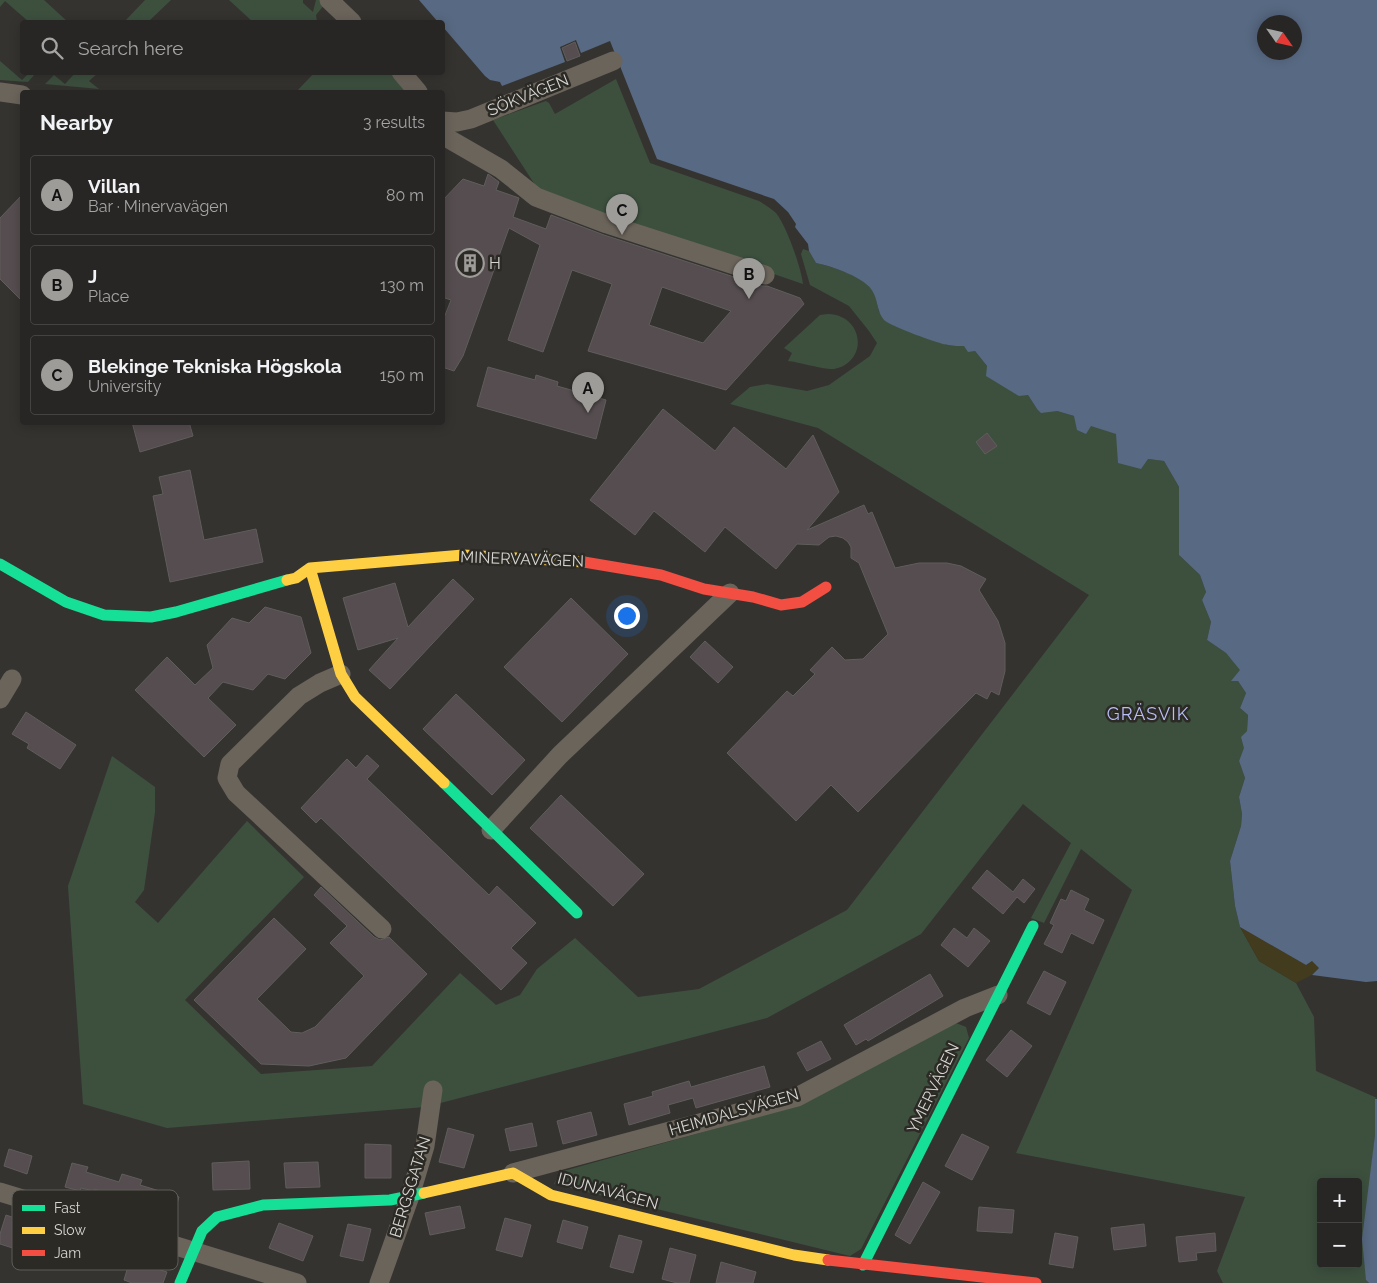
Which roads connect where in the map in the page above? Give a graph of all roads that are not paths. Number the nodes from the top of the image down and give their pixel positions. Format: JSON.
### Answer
{"nodes":[{"id":1,"x":329,"y":0,"type":"edge"},
{"id":2,"x":350,"y":20,"type":"edge"},
{"id":3,"x":613,"y":60,"type":"dead end"},
{"id":4,"x":403,"y":75,"type":"edge"},
{"id":5,"x":416,"y":90,"type":"edge"},
{"id":6,"x":0,"y":92,"type":"edge"},
{"id":7,"x":20,"y":94,"type":"edge"},
{"id":8,"x":445,"y":120,"type":"edge"},
{"id":9,"x":445,"y":137,"type":"edge"},
{"id":10,"x":765,"y":276,"type":"dead end"},
{"id":11,"x":0,"y":564,"type":"edge"},
{"id":12,"x":310,"y":568,"type":"junction"},
{"id":13,"x":826,"y":587,"type":"dead end"},
{"id":14,"x":730,"y":593,"type":"junction"},
{"id":15,"x":341,"y":674,"type":"junction"},
{"id":16,"x":12,"y":679,"type":"dead end"},
{"id":17,"x":0,"y":699,"type":"edge"},
{"id":18,"x":491,"y":830,"type":"junction"},
{"id":19,"x":577,"y":913,"type":"dead end"},
{"id":20,"x":1033,"y":926,"type":"dead end"},
{"id":21,"x":382,"y":929,"type":"dead end"},
{"id":22,"x":998,"y":995,"type":"junction"},
{"id":23,"x":433,"y":1090,"type":"dead end"},
{"id":24,"x":513,"y":1173,"type":"junction"},
{"id":25,"x":0,"y":1192,"type":"edge"},
{"id":26,"x":12,"y":1196,"type":"edge"},
{"id":27,"x":410,"y":1196,"type":"junction"},
{"id":28,"x":178,"y":1245,"type":"edge"},
{"id":29,"x":193,"y":1250,"type":"junction"},
{"id":30,"x":863,"y":1264,"type":"junction"},
{"id":31,"x":180,"y":1283,"type":"edge"},
{"id":32,"x":298,"y":1283,"type":"edge"},
{"id":33,"x":379,"y":1283,"type":"edge"},
{"id":34,"x":1036,"y":1283,"type":"edge"}],
"edges":[{"from":1,"to":2,"type":"street"},
{"from":3,"to":8,"type":"street","name":"SÖKVÄGEN"},
{"from":4,"to":5,"type":"street"},
{"from":6,"to":7,"type":"street"},
{"from":9,"to":10,"type":"street"},
{"from":11,"to":12,"type":"street","name":"MINERVAVÄGEN"},
{"from":12,"to":14,"type":"street","name":"MINERVAVÄGEN"},
{"from":12,"to":15,"type":"street"},
{"from":13,"to":14,"type":"street","name":"MINERVAVÄGEN"},
{"from":14,"to":18,"type":"street"},
{"from":15,"to":18,"type":"street"},
{"from":15,"to":21,"type":"street"},
{"from":16,"to":17,"type":"street"},
{"from":18,"to":19,"type":"street"},
{"from":20,"to":22,"type":"street","name":"YMERVÄGEN"},
{"from":22,"to":24,"type":"street","name":"HEIMDALSVÄGEN"},
{"from":22,"to":30,"type":"street","name":"YMERVÄGEN"},
{"from":23,"to":27,"type":"street","name":"BERGSGATAN"},
{"from":24,"to":27,"type":"street"},
{"from":24,"to":30,"type":"street","name":"IDUNAVÄGEN"},
{"from":25,"to":26,"type":"street"},
{"from":27,"to":29,"type":"street"},
{"from":27,"to":33,"type":"street","name":"BERGSGATAN"},
{"from":28,"to":29,"type":"street"},
{"from":29,"to":31,"type":"street"},
{"from":29,"to":32,"type":"street"},
{"from":30,"to":34,"type":"street","name":"IDUNAVÄGEN"}]}
